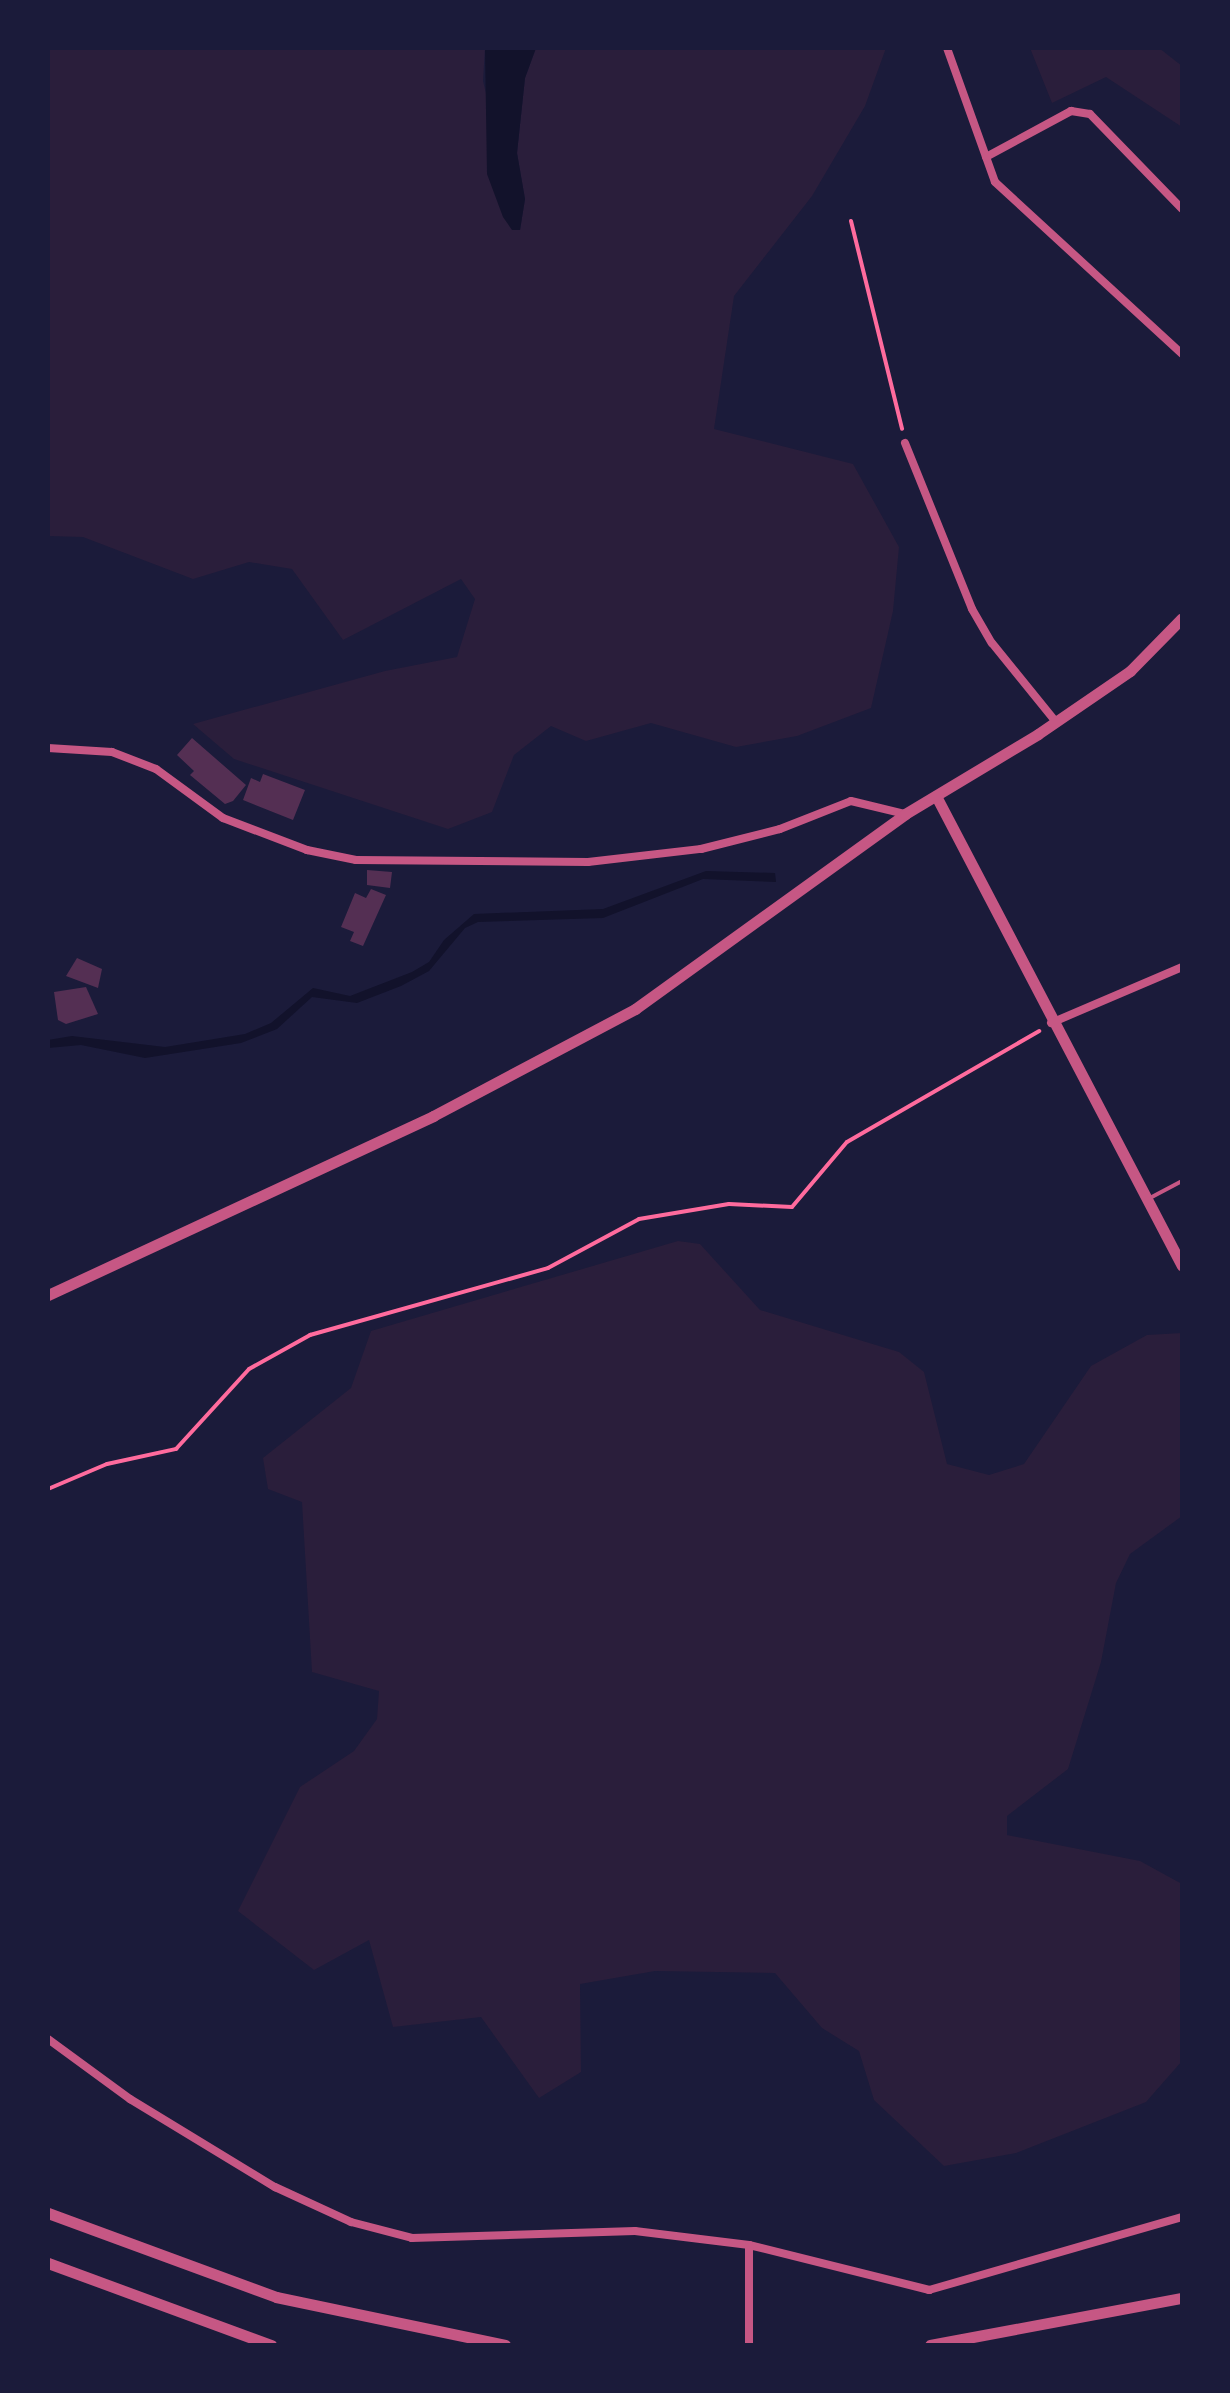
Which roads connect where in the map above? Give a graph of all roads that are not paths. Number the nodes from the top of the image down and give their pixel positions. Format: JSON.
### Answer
{"nodes":[{"id":1,"x":947,"y":48,"type":"edge"},
{"id":2,"x":986,"y":157,"type":"junction"},
{"id":3,"x":1182,"y":209,"type":"edge"},
{"id":4,"x":1182,"y":354,"type":"edge"},
{"id":5,"x":905,"y":443,"type":"road end"},
{"id":6,"x":1182,"y":618,"type":"edge"},
{"id":7,"x":1056,"y":722,"type":"junction"},
{"id":8,"x":48,"y":748,"type":"edge"},
{"id":9,"x":936,"y":796,"type":"junction"},
{"id":10,"x":905,"y":814,"type":"junction"},
{"id":11,"x":1182,"y":967,"type":"edge"},
{"id":12,"x":1051,"y":1023,"type":"junction"},
{"id":13,"x":1182,"y":1181,"type":"edge"},
{"id":14,"x":1146,"y":1201,"type":"junction"},
{"id":15,"x":1182,"y":1266,"type":"edge"},
{"id":16,"x":48,"y":1295,"type":"edge"},
{"id":17,"x":48,"y":2039,"type":"edge"},
{"id":18,"x":48,"y":2213,"type":"edge"},
{"id":19,"x":1182,"y":2217,"type":"edge"},
{"id":20,"x":749,"y":2245,"type":"junction"},
{"id":21,"x":48,"y":2263,"type":"edge"},
{"id":22,"x":1182,"y":2298,"type":"edge"},
{"id":23,"x":271,"y":2345,"type":"edge"},
{"id":24,"x":505,"y":2345,"type":"edge"},
{"id":25,"x":749,"y":2345,"type":"edge"},
{"id":26,"x":930,"y":2345,"type":"edge"}],
"edges":[{"from":1,"to":2,"type":"street"},
{"from":2,"to":3,"type":"street"},
{"from":2,"to":4,"type":"street"},
{"from":5,"to":7,"type":"street"},
{"from":6,"to":7,"type":"street"},
{"from":7,"to":9,"type":"street"},
{"from":8,"to":10,"type":"street"},
{"from":9,"to":10,"type":"street"},
{"from":9,"to":12,"type":"street"},
{"from":10,"to":16,"type":"street"},
{"from":11,"to":12,"type":"street"},
{"from":12,"to":14,"type":"street"},
{"from":13,"to":14,"type":"lane"},
{"from":14,"to":15,"type":"street"},
{"from":17,"to":20,"type":"street"},
{"from":18,"to":24,"type":"street"},
{"from":19,"to":20,"type":"street"},
{"from":20,"to":25,"type":"street"},
{"from":21,"to":23,"type":"street"},
{"from":22,"to":26,"type":"street"}]}
